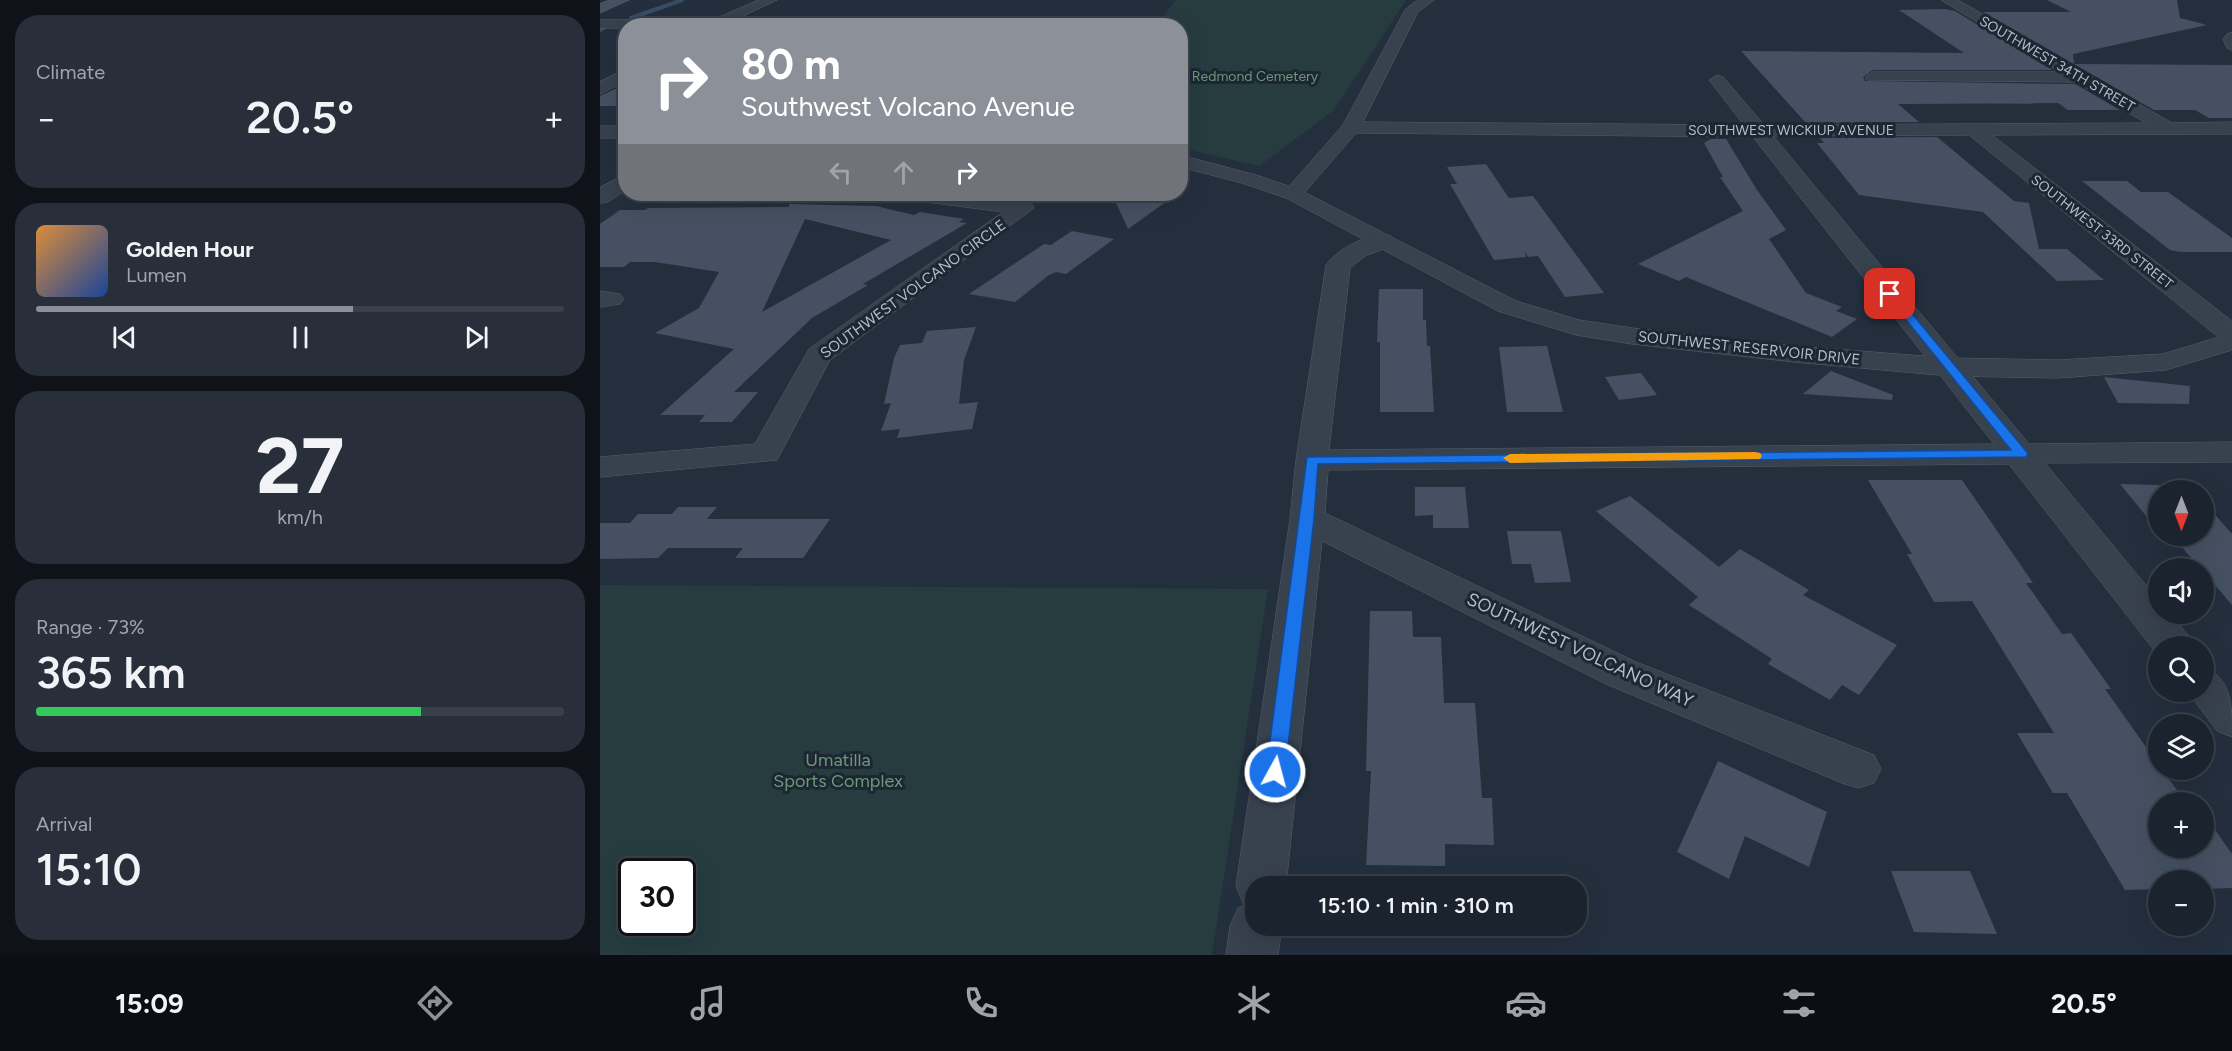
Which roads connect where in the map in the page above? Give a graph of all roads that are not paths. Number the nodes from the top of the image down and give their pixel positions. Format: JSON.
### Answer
{"nodes":[{"id":1,"x":622,"y":0,"type":"edge"},
{"id":2,"x":770,"y":0,"type":"edge"},
{"id":3,"x":1427,"y":0,"type":"edge"},
{"id":4,"x":1948,"y":0,"type":"edge"},
{"id":5,"x":600,"y":9,"type":"edge"},
{"id":6,"x":726,"y":18,"type":"edge"},
{"id":7,"x":600,"y":24,"type":"edge"},
{"id":8,"x":618,"y":24,"type":"edge"},
{"id":9,"x":2232,"y":37,"type":"edge"},
{"id":10,"x":2232,"y":45,"type":"edge"},
{"id":11,"x":1873,"y":77,"type":"dead end"},
{"id":12,"x":2077,"y":77,"type":"junction"},
{"id":13,"x":618,"y":79,"type":"edge"},
{"id":14,"x":1717,"y":80,"type":"dead end"},
{"id":15,"x":600,"y":89,"type":"edge"},
{"id":16,"x":1351,"y":127,"type":"junction"},
{"id":17,"x":2167,"y":128,"type":"junction"},
{"id":18,"x":2232,"y":128,"type":"edge"},
{"id":19,"x":1972,"y":129,"type":"junction"},
{"id":20,"x":1757,"y":130,"type":"junction"},
{"id":21,"x":600,"y":132,"type":"edge"},
{"id":22,"x":618,"y":132,"type":"edge"},
{"id":23,"x":1188,"y":163,"type":"edge"},
{"id":24,"x":1293,"y":194,"type":"junction"},
{"id":25,"x":967,"y":201,"type":"edge"},
{"id":26,"x":1383,"y":241,"type":"junction"},
{"id":27,"x":2232,"y":334,"type":"edge"},
{"id":28,"x":2232,"y":341,"type":"edge"},
{"id":29,"x":1949,"y":367,"type":"junction"},
{"id":30,"x":2232,"y":452,"type":"edge"},
{"id":31,"x":2021,"y":454,"type":"junction"},
{"id":32,"x":1312,"y":460,"type":"junction"},
{"id":33,"x":600,"y":467,"type":"edge"},
{"id":34,"x":1307,"y":519,"type":"junction"},
{"id":35,"x":2166,"y":636,"type":"edge"},
{"id":36,"x":2214,"y":696,"type":"edge"},
{"id":37,"x":2232,"y":719,"type":"edge"},
{"id":38,"x":1858,"y":769,"type":"dead end"},
{"id":39,"x":1262,"y":876,"type":"edge"},
{"id":40,"x":1255,"y":936,"type":"edge"},
{"id":41,"x":1252,"y":955,"type":"edge"}],
"edges":[{"from":1,"to":5,"type":"main road"},
{"from":2,"to":6,"type":"street"},
{"from":3,"to":16,"type":"street"},
{"from":4,"to":12,"type":"street","name":"SOUTHWEST 34TH STREET"},
{"from":7,"to":8,"type":"street"},
{"from":9,"to":10,"type":"street"},
{"from":11,"to":12,"type":"street"},
{"from":12,"to":17,"type":"street","name":"SOUTHWEST 34TH STREET"},
{"from":13,"to":15,"type":"street"},
{"from":14,"to":20,"type":"street"},
{"from":16,"to":20,"type":"street","name":"SOUTHWEST WICKIUP AVENUE"},
{"from":16,"to":24,"type":"street"},
{"from":17,"to":18,"type":"street","name":"SOUTHWEST WICKIUP AVENUE"},
{"from":17,"to":19,"type":"street","name":"SOUTHWEST WICKIUP AVENUE"},
{"from":19,"to":20,"type":"street","name":"SOUTHWEST WICKIUP AVENUE"},
{"from":19,"to":27,"type":"street","name":"SOUTHWEST 33RD STREET"},
{"from":20,"to":29,"type":"street"},
{"from":21,"to":22,"type":"street"},
{"from":23,"to":24,"type":"street"},
{"from":24,"to":26,"type":"street","name":"SOUTHWEST RESERVOIR DRIVE"},
{"from":25,"to":33,"type":"street","name":"SOUTHWEST VOLCANO CIRCLE"},
{"from":26,"to":29,"type":"street","name":"SOUTHWEST RESERVOIR DRIVE"},
{"from":26,"to":32,"type":"street"},
{"from":28,"to":29,"type":"street","name":"SOUTHWEST RESERVOIR DRIVE"},
{"from":29,"to":31,"type":"street"},
{"from":30,"to":31,"type":"street"},
{"from":31,"to":32,"type":"street"},
{"from":31,"to":35,"type":"street"},
{"from":32,"to":34,"type":"street"},
{"from":34,"to":38,"type":"street","name":"SOUTHWEST VOLCANO WAY"},
{"from":34,"to":39,"type":"street"},
{"from":36,"to":37,"type":"street"},
{"from":40,"to":41,"type":"street"}]}
